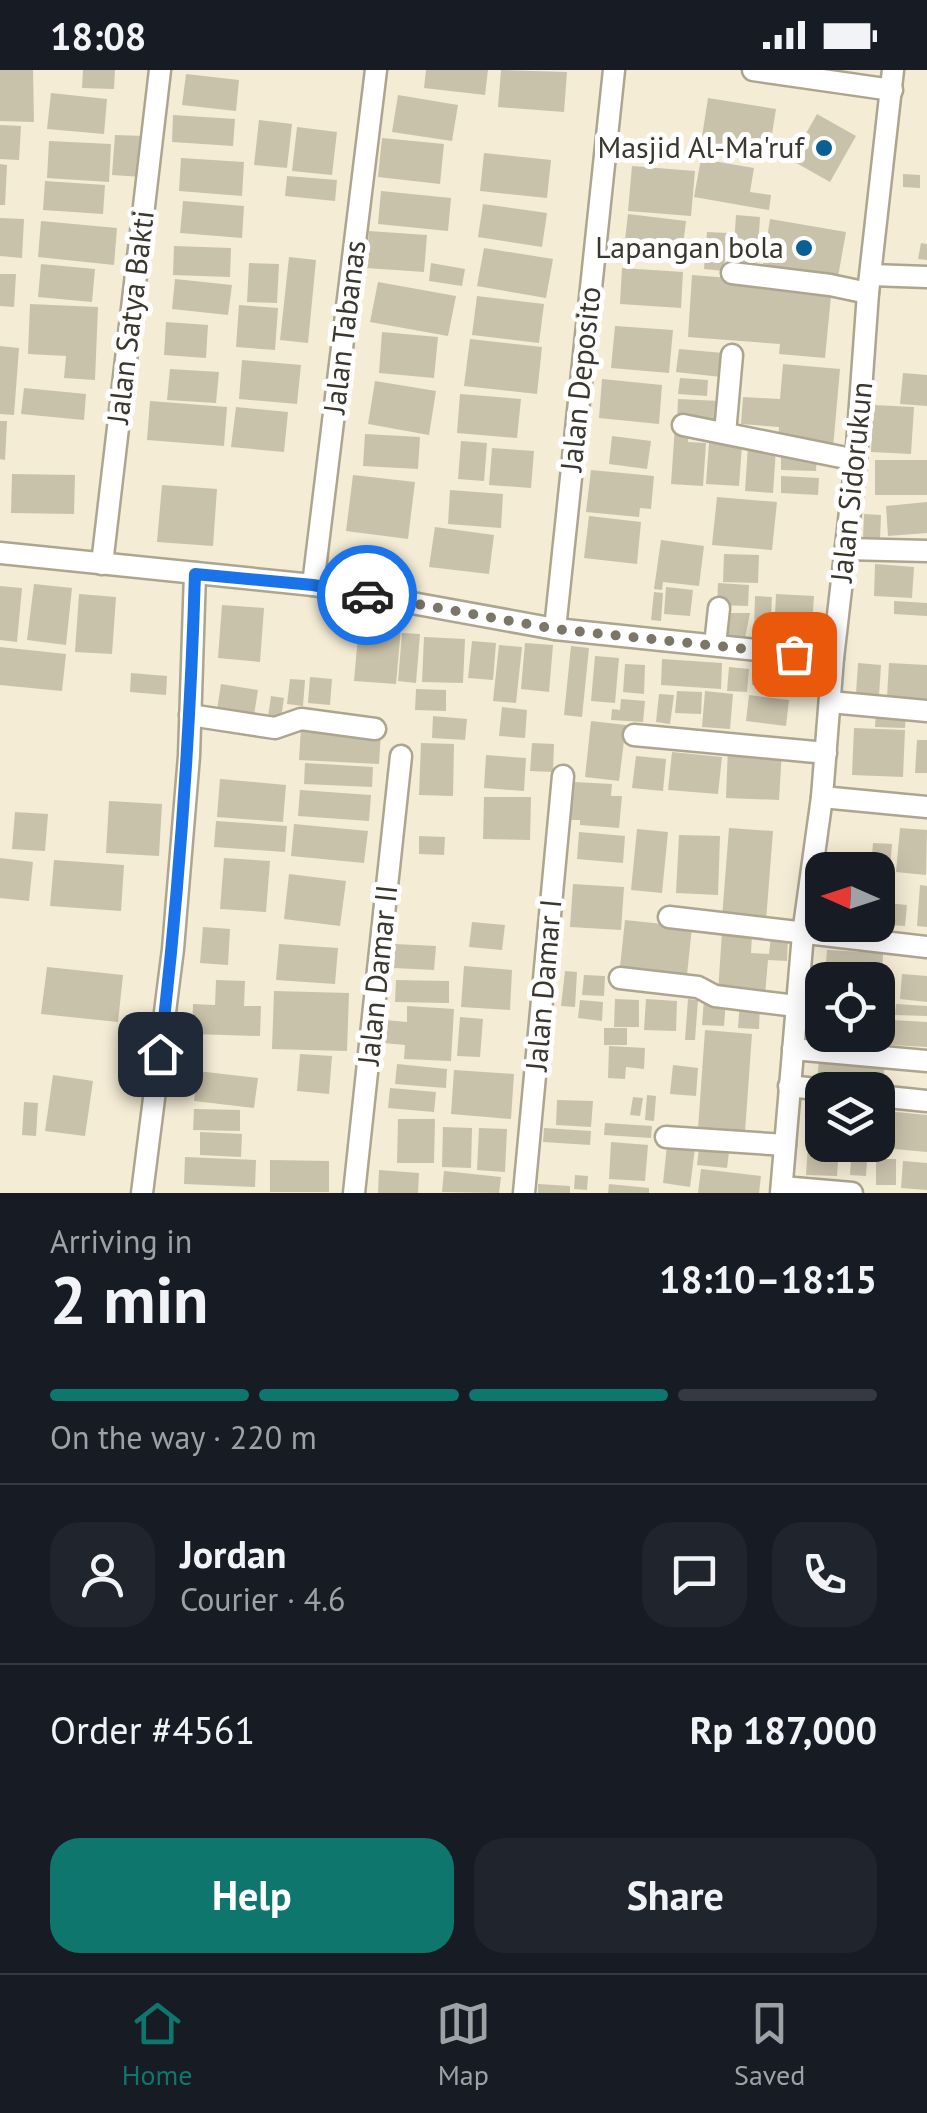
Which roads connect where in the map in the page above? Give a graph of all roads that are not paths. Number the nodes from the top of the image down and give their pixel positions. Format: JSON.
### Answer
{"nodes":[{"id":1,"x":160,"y":70,"type":"edge"},
{"id":2,"x":376,"y":70,"type":"edge"},
{"id":3,"x":614,"y":70,"type":"edge"},
{"id":4,"x":753,"y":70,"type":"edge"},
{"id":5,"x":892,"y":80,"type":"edge"},
{"id":6,"x":732,"y":273,"type":"dead end"},
{"id":7,"x":927,"y":278,"type":"edge"},
{"id":8,"x":869,"y":284,"type":"junction"},
{"id":9,"x":732,"y":355,"type":"dead end"},
{"id":10,"x":683,"y":425,"type":"dead end"},
{"id":11,"x":725,"y":433,"type":"junction"},
{"id":12,"x":856,"y":460,"type":"junction"},
{"id":13,"x":846,"y":549,"type":"junction"},
{"id":14,"x":927,"y":550,"type":"edge"},
{"id":15,"x":0,"y":553,"type":"edge"},
{"id":16,"x":102,"y":564,"type":"junction"},
{"id":17,"x":195,"y":574,"type":"junction"},
{"id":18,"x":313,"y":585,"type":"junction"},
{"id":19,"x":718,"y":608,"type":"dead end"},
{"id":20,"x":555,"y":629,"type":"junction"},
{"id":21,"x":715,"y":645,"type":"junction"},
{"id":22,"x":834,"y":658,"type":"junction"},
{"id":23,"x":830,"y":702,"type":"junction"},
{"id":24,"x":927,"y":711,"type":"edge"},
{"id":25,"x":190,"y":715,"type":"junction"},
{"id":26,"x":375,"y":729,"type":"dead end"},
{"id":27,"x":634,"y":735,"type":"dead end"},
{"id":28,"x":826,"y":753,"type":"junction"},
{"id":29,"x":402,"y":756,"type":"dead end"},
{"id":30,"x":563,"y":776,"type":"dead end"},
{"id":31,"x":822,"y":797,"type":"junction"},
{"id":32,"x":927,"y":807,"type":"edge"},
{"id":33,"x":669,"y":917,"type":"dead end"},
{"id":34,"x":804,"y":934,"type":"junction"},
{"id":35,"x":927,"y":947,"type":"edge"},
{"id":36,"x":620,"y":978,"type":"dead end"},
{"id":37,"x":796,"y":1006,"type":"junction"},
{"id":38,"x":792,"y":1050,"type":"junction"},
{"id":39,"x":927,"y":1061,"type":"edge"},
{"id":40,"x":789,"y":1086,"type":"junction"},
{"id":41,"x":805,"y":1088,"type":"edge"},
{"id":42,"x":895,"y":1098,"type":"edge"},
{"id":43,"x":927,"y":1101,"type":"edge"},
{"id":44,"x":666,"y":1137,"type":"dead end"},
{"id":45,"x":785,"y":1145,"type":"junction"},
{"id":46,"x":782,"y":1190,"type":"edge"},
{"id":47,"x":142,"y":1193,"type":"edge"},
{"id":48,"x":354,"y":1193,"type":"edge"},
{"id":49,"x":524,"y":1193,"type":"edge"},
{"id":50,"x":852,"y":1193,"type":"edge"}],
"edges":[{"from":1,"to":16,"type":"street","name":"Jalan Satya Bakti"},
{"from":2,"to":18,"type":"street","name":"Jalan Tabanas"},
{"from":3,"to":20,"type":"street","name":"Jalan Deposito"},
{"from":4,"to":5,"type":"street"},
{"from":5,"to":8,"type":"street","name":"Jalan Sidorukun"},
{"from":6,"to":8,"type":"street"},
{"from":7,"to":8,"type":"street"},
{"from":8,"to":12,"type":"street","name":"Jalan Sidorukun"},
{"from":9,"to":11,"type":"street"},
{"from":10,"to":11,"type":"street"},
{"from":11,"to":12,"type":"street"},
{"from":12,"to":13,"type":"street","name":"Jalan Sidorukun"},
{"from":13,"to":14,"type":"street"},
{"from":13,"to":22,"type":"street","name":"Jalan Sidorukun"},
{"from":15,"to":16,"type":"street"},
{"from":16,"to":17,"type":"street"},
{"from":17,"to":18,"type":"street"},
{"from":17,"to":25,"type":"street"},
{"from":18,"to":20,"type":"street"},
{"from":19,"to":21,"type":"street"},
{"from":20,"to":21,"type":"street"},
{"from":21,"to":22,"type":"street"},
{"from":22,"to":23,"type":"street","name":"Jalan Sidorukun"},
{"from":23,"to":24,"type":"street"},
{"from":23,"to":28,"type":"street","name":"Jalan Sidorukun"},
{"from":25,"to":26,"type":"street"},
{"from":25,"to":47,"type":"street"},
{"from":27,"to":28,"type":"street"},
{"from":28,"to":31,"type":"street","name":"Jalan Sidorukun"},
{"from":29,"to":48,"type":"street","name":"Jalan Damar II"},
{"from":30,"to":49,"type":"street","name":"Jalan Damar I"},
{"from":31,"to":32,"type":"street"},
{"from":31,"to":34,"type":"street","name":"Jalan Sidorukun"},
{"from":33,"to":34,"type":"street"},
{"from":34,"to":35,"type":"street"},
{"from":34,"to":37,"type":"street","name":"Jalan Sidorukun"},
{"from":36,"to":37,"type":"street"},
{"from":37,"to":38,"type":"street","name":"Jalan Sidorukun"},
{"from":38,"to":39,"type":"street"},
{"from":38,"to":40,"type":"street","name":"Jalan Sidorukun"},
{"from":40,"to":41,"type":"street"},
{"from":40,"to":45,"type":"street","name":"Jalan Sidorukun"},
{"from":42,"to":43,"type":"street"},
{"from":44,"to":45,"type":"street"},
{"from":45,"to":46,"type":"street","name":"Jalan Sidorukun"},
{"from":46,"to":50,"type":"street"}]}
